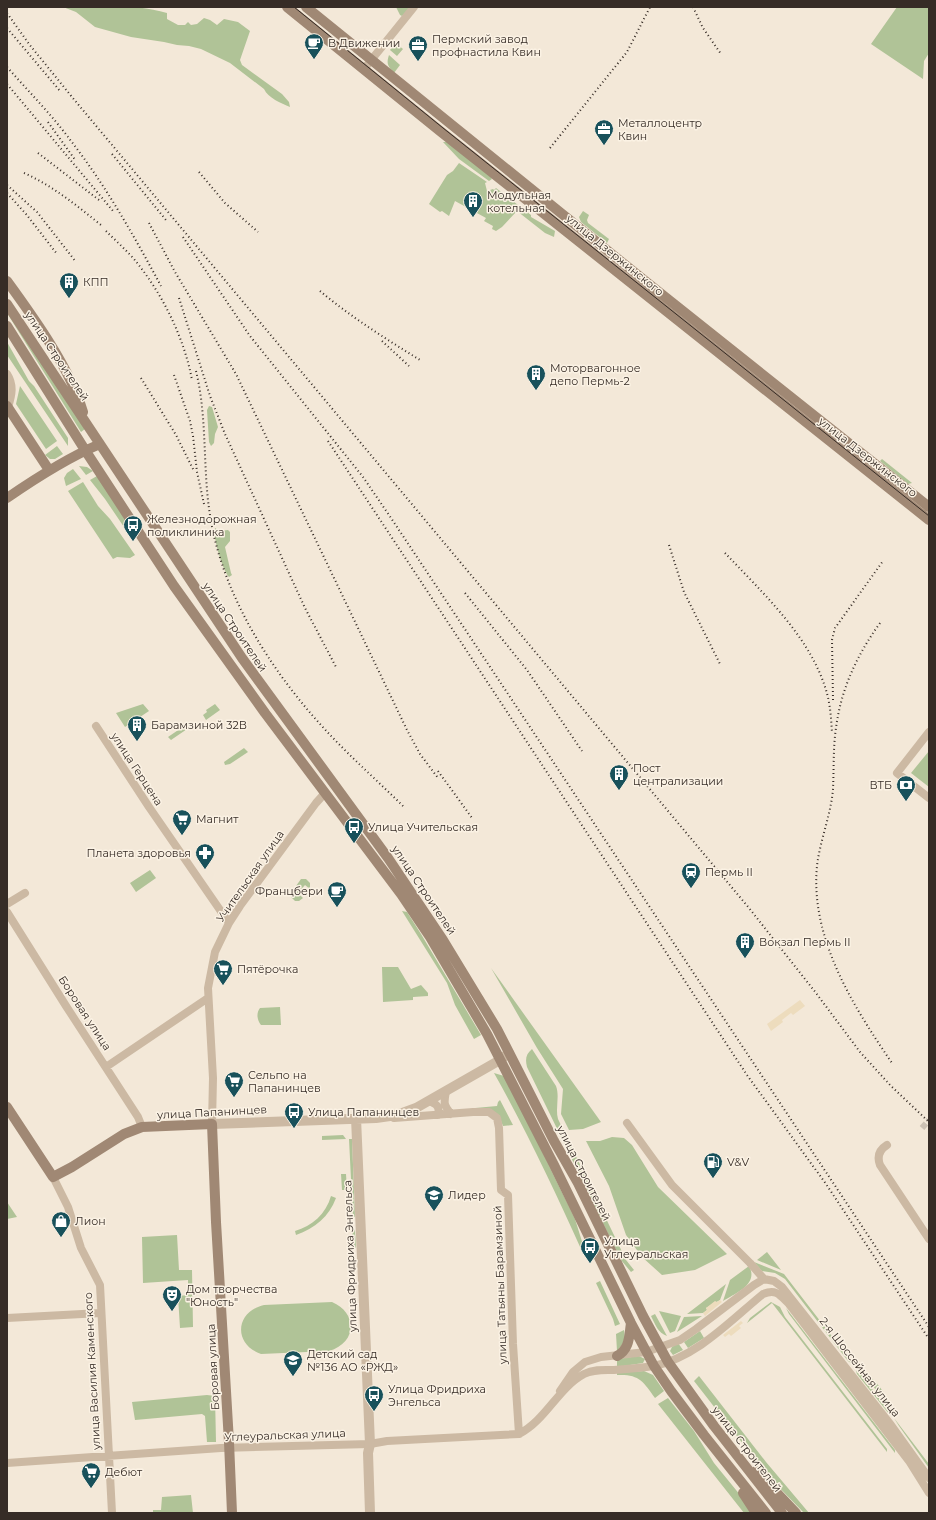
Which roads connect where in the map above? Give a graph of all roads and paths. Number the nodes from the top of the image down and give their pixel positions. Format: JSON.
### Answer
{"nodes":[{"id":1,"x":287,"y":7,"type":"edge"},
{"id":2,"x":306,"y":7,"type":"edge"},
{"id":3,"x":414,"y":7,"type":"edge"},
{"id":4,"x":371,"y":60,"type":"junction"},
{"id":5,"x":364,"y":70,"type":"junction"},
{"id":6,"x":7,"y":281,"type":"edge"},
{"id":7,"x":7,"y":304,"type":"edge"},
{"id":8,"x":7,"y":326,"type":"edge"},
{"id":9,"x":7,"y":374,"type":"edge"},
{"id":10,"x":7,"y":407,"type":"edge"},
{"id":11,"x":86,"y":422,"type":"junction"},
{"id":12,"x":100,"y":444,"type":"junction"},
{"id":13,"x":85,"y":450,"type":"junction"},
{"id":14,"x":49,"y":470,"type":"junction"},
{"id":15,"x":7,"y":498,"type":"edge"},
{"id":16,"x":929,"y":507,"type":"edge"},
{"id":17,"x":929,"y":520,"type":"edge"},
{"id":18,"x":96,"y":726,"type":"dead end"},
{"id":19,"x":929,"y":732,"type":"edge"},
{"id":20,"x":325,"y":793,"type":"junction"},
{"id":21,"x":929,"y":798,"type":"edge"},
{"id":22,"x":25,"y":893,"type":"dead end"},
{"id":23,"x":7,"y":904,"type":"edge"},
{"id":24,"x":7,"y":912,"type":"edge"},
{"id":25,"x":229,"y":923,"type":"junction"},
{"id":26,"x":208,"y":998,"type":"junction"},
{"id":27,"x":510,"y":1053,"type":"junction"},
{"id":28,"x":500,"y":1060,"type":"junction"},
{"id":29,"x":106,"y":1067,"type":"junction"},
{"id":30,"x":446,"y":1091,"type":"junction"},
{"id":31,"x":429,"y":1101,"type":"junction"},
{"id":32,"x":7,"y":1107,"type":"edge"},
{"id":33,"x":451,"y":1114,"type":"junction"},
{"id":34,"x":438,"y":1115,"type":"junction"},
{"id":35,"x":494,"y":1115,"type":"joint"},
{"id":36,"x":386,"y":1117,"type":"junction"},
{"id":37,"x":356,"y":1118,"type":"junction"},
{"id":38,"x":627,"y":1123,"type":"dead end"},
{"id":39,"x":212,"y":1124,"type":"junction"},
{"id":40,"x":142,"y":1127,"type":"junction"},
{"id":41,"x":887,"y":1145,"type":"dead end"},
{"id":42,"x":53,"y":1177,"type":"junction"},
{"id":43,"x":929,"y":1239,"type":"edge"},
{"id":44,"x":764,"y":1279,"type":"junction"},
{"id":45,"x":101,"y":1313,"type":"junction"},
{"id":46,"x":7,"y":1318,"type":"edge"},
{"id":47,"x":631,"y":1323,"type":"junction"},
{"id":48,"x":660,"y":1347,"type":"junction"},
{"id":49,"x":646,"y":1352,"type":"junction"},
{"id":50,"x":616,"y":1356,"type":"junction"},
{"id":51,"x":668,"y":1362,"type":"junction"},
{"id":52,"x":654,"y":1366,"type":"junction"},
{"id":53,"x":552,"y":1404,"type":"junction"},
{"id":54,"x":714,"y":1426,"type":"junction"},
{"id":55,"x":519,"y":1434,"type":"junction"},
{"id":56,"x":704,"y":1435,"type":"junction"},
{"id":57,"x":370,"y":1444,"type":"junction"},
{"id":58,"x":230,"y":1448,"type":"junction"},
{"id":59,"x":108,"y":1455,"type":"junction"},
{"id":60,"x":7,"y":1463,"type":"edge"},
{"id":61,"x":929,"y":1478,"type":"edge"},
{"id":62,"x":929,"y":1493,"type":"edge"},
{"id":63,"x":112,"y":1513,"type":"edge"},
{"id":64,"x":232,"y":1513,"type":"edge"},
{"id":65,"x":370,"y":1513,"type":"edge"},
{"id":66,"x":756,"y":1513,"type":"edge"},
{"id":67,"x":766,"y":1513,"type":"edge"},
{"id":68,"x":782,"y":1513,"type":"edge"},
{"id":69,"x":796,"y":1513,"type":"edge"}],
"edges":[{"from":1,"to":5,"type":"main road","name":"улица Дзержинского"},
{"from":2,"to":4,"type":"main road","name":"улица Дзержинского"},
{"from":3,"to":4,"type":"street"},
{"from":4,"to":5,"type":"street"},
{"from":4,"to":16,"type":"main road","name":"улица Дзержинского"},
{"from":5,"to":17,"type":"main road","name":"улица Дзержинского"},
{"from":6,"to":11,"type":"main road"},
{"from":7,"to":11,"type":"main road","name":"улица Строителей"},
{"from":8,"to":13,"type":"main road","name":"улица Строителей"},
{"from":9,"to":10,"type":"street"},
{"from":10,"to":14,"type":"main road"},
{"from":11,"to":12,"type":"main road","name":"улица Строителей"},
{"from":12,"to":13,"type":"main road"},
{"from":12,"to":27,"type":"main road","name":"улица Строителей"},
{"from":13,"to":14,"type":"main road"},
{"from":13,"to":20,"type":"main road","name":"улица Строителей"},
{"from":14,"to":15,"type":"main road"},
{"from":18,"to":25,"type":"street","name":"улица Герцена"},
{"from":19,"to":21,"type":"street"},
{"from":20,"to":25,"type":"street","name":"Учительская улица"},
{"from":20,"to":28,"type":"main road","name":"улица Строителей"},
{"from":22,"to":23,"type":"street"},
{"from":24,"to":29,"type":"street","name":"Боровая улица"},
{"from":25,"to":26,"type":"street","name":"Учительская улица"},
{"from":26,"to":29,"type":"street"},
{"from":26,"to":39,"type":"street","name":"Учительская улица"},
{"from":27,"to":28,"type":"street","name":"улица Папанинцев"},
{"from":27,"to":48,"type":"main road","name":"улица Строителей"},
{"from":28,"to":30,"type":"street","name":"улица Папанинцев"},
{"from":28,"to":47,"type":"main road","name":"улица Строителей"},
{"from":29,"to":40,"type":"street","name":"Боровая улица"},
{"from":30,"to":31,"type":"street","name":"улица Папанинцев"},
{"from":30,"to":33,"type":"street"},
{"from":31,"to":34,"type":"street"},
{"from":31,"to":36,"type":"street","name":"улица Папанинцев"},
{"from":32,"to":42,"type":"main road","name":"улица Василия Каменского"},
{"from":33,"to":34,"type":"street","name":"улица Папанинцев"},
{"from":33,"to":35,"type":"street","name":"улица Папанинцев"},
{"from":34,"to":36,"type":"street","name":"улица Папанинцев"},
{"from":35,"to":55,"type":"street","name":"улица Татьяны Барамзиной"},
{"from":36,"to":37,"type":"street","name":"улица Папанинцев"},
{"from":37,"to":39,"type":"street","name":"улица Папанинцев"},
{"from":37,"to":57,"type":"street","name":"улица Фридриха Энгельса"},
{"from":38,"to":44,"type":"street"},
{"from":39,"to":40,"type":"main road","name":"улица Папанинцев"},
{"from":39,"to":58,"type":"main road","name":"Боровая улица"},
{"from":40,"to":42,"type":"main road","name":"улица Папанинцев"},
{"from":41,"to":43,"type":"street"},
{"from":42,"to":45,"type":"street","name":"улица Василия Каменского"},
{"from":44,"to":48,"type":"street"},
{"from":44,"to":61,"type":"street","name":"2-я Шоссейная улица"},
{"from":45,"to":46,"type":"street"},
{"from":45,"to":59,"type":"street","name":"улица Василия Каменского"},
{"from":47,"to":49,"type":"main road","name":"улица Строителей"},
{"from":47,"to":50,"type":"main road"},
{"from":48,"to":49,"type":"street"},
{"from":48,"to":51,"type":"main road","name":"улица Строителей"},
{"from":49,"to":50,"type":"street"},
{"from":49,"to":52,"type":"main road","name":"улица Строителей"},
{"from":50,"to":53,"type":"street"},
{"from":51,"to":52,"type":"street"},
{"from":51,"to":54,"type":"main road","name":"улица Строителей"},
{"from":51,"to":62,"type":"street"},
{"from":52,"to":53,"type":"street"},
{"from":52,"to":56,"type":"main road","name":"улица Строителей"},
{"from":53,"to":55,"type":"street"},
{"from":54,"to":68,"type":"main road","name":"улица Строителей"},
{"from":54,"to":69,"type":"main road"},
{"from":55,"to":57,"type":"street","name":"Углеуральская улица"},
{"from":56,"to":66,"type":"main road"},
{"from":56,"to":67,"type":"main road","name":"улица Строителей"},
{"from":57,"to":58,"type":"street","name":"Углеуральская улица"},
{"from":57,"to":65,"type":"street","name":"улица Фридриха Энгельса"},
{"from":58,"to":59,"type":"street","name":"Углеуральская улица"},
{"from":58,"to":64,"type":"main road","name":"Боровая улица"},
{"from":59,"to":60,"type":"street","name":"Углеуральская улица"},
{"from":59,"to":63,"type":"street","name":"улица Василия Каменского"}]}
